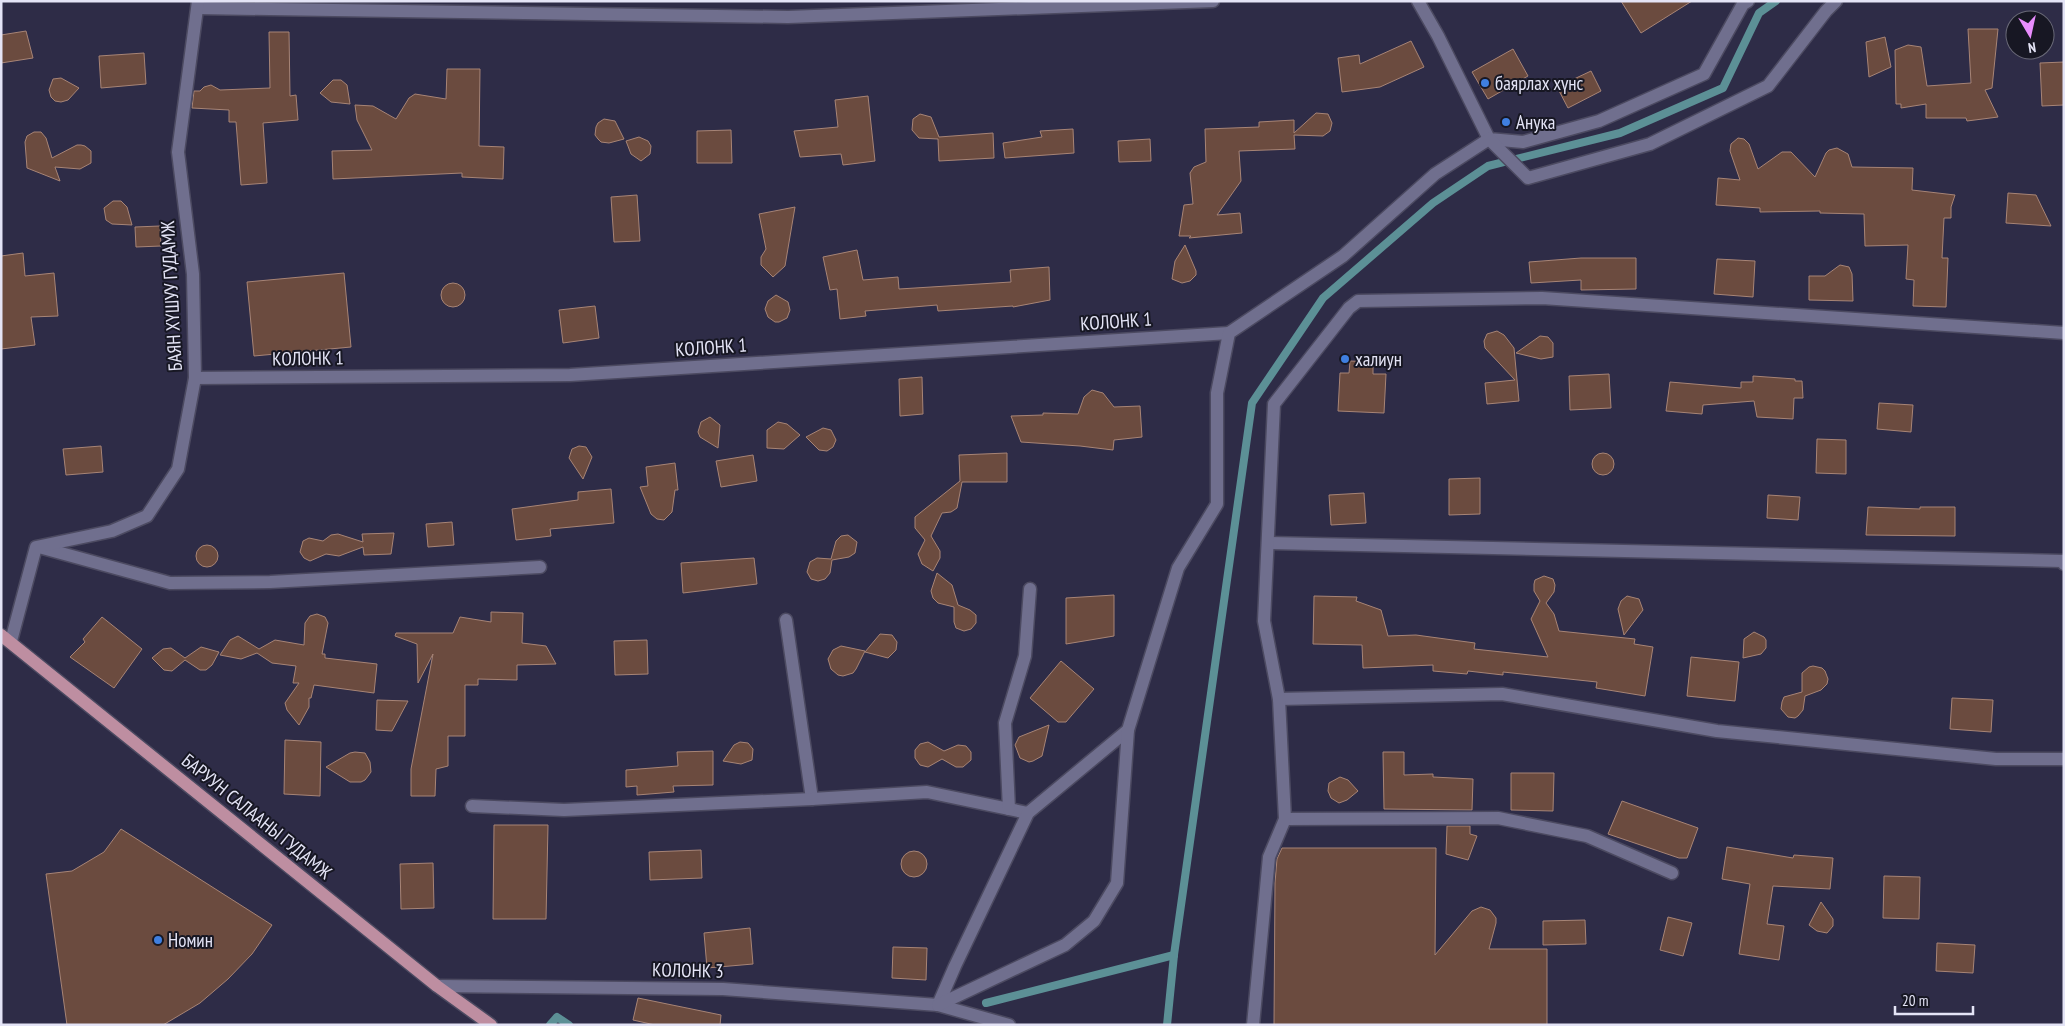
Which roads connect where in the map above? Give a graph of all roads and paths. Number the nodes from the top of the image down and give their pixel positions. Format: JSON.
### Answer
{"nodes":[{"id":1,"x":1213,"y":1,"type":"edge"},
{"id":2,"x":1418,"y":1,"type":"edge"},
{"id":3,"x":1748,"y":1,"type":"edge"},
{"id":4,"x":1836,"y":1,"type":"edge"},
{"id":5,"x":198,"y":4,"type":"edge"},
{"id":6,"x":1489,"y":139,"type":"junction"},
{"id":7,"x":1229,"y":333,"type":"junction"},
{"id":8,"x":2064,"y":333,"type":"edge"},
{"id":9,"x":195,"y":378,"type":"junction"},
{"id":10,"x":1268,"y":543,"type":"junction"},
{"id":11,"x":36,"y":547,"type":"junction"},
{"id":12,"x":2064,"y":564,"type":"edge"},
{"id":13,"x":540,"y":567,"type":"dead end"},
{"id":14,"x":1030,"y":589,"type":"dead end"},
{"id":15,"x":786,"y":620,"type":"dead end"},
{"id":16,"x":6,"y":638,"type":"edge"},
{"id":17,"x":1279,"y":699,"type":"junction"},
{"id":18,"x":1128,"y":730,"type":"junction"},
{"id":19,"x":2064,"y":758,"type":"edge"},
{"id":20,"x":812,"y":799,"type":"junction"},
{"id":21,"x":472,"y":806,"type":"dead end"},
{"id":22,"x":1008,"y":809,"type":"junction"},
{"id":23,"x":1028,"y":813,"type":"junction"},
{"id":24,"x":1285,"y":819,"type":"junction"},
{"id":25,"x":1672,"y":873,"type":"dead end"},
{"id":26,"x":437,"y":986,"type":"junction"},
{"id":27,"x":938,"y":1005,"type":"junction"},
{"id":28,"x":491,"y":1025,"type":"edge"},
{"id":29,"x":1009,"y":1025,"type":"edge"},
{"id":30,"x":1253,"y":1025,"type":"edge"}],
"edges":[{"from":1,"to":5,"type":"street"},
{"from":2,"to":6,"type":"street"},
{"from":3,"to":6,"type":"street"},
{"from":4,"to":6,"type":"street"},
{"from":5,"to":9,"type":"street","name":"БАЯН ХҮШУУ ГУДАМЖ"},
{"from":6,"to":7,"type":"street"},
{"from":7,"to":9,"type":"street","name":"КОЛОНК 1"},
{"from":7,"to":18,"type":"street"},
{"from":8,"to":10,"type":"street"},
{"from":9,"to":11,"type":"street","name":"БАЯН ХҮШУУ ГУДАМЖ"},
{"from":10,"to":12,"type":"street"},
{"from":10,"to":17,"type":"street"},
{"from":11,"to":13,"type":"street"},
{"from":11,"to":16,"type":"street"},
{"from":14,"to":22,"type":"street"},
{"from":15,"to":20,"type":"street"},
{"from":16,"to":26,"type":"main road","name":"БАРУУН САЛААНЫ ГУДАМЖ"},
{"from":17,"to":19,"type":"street"},
{"from":17,"to":24,"type":"street"},
{"from":18,"to":23,"type":"street"},
{"from":18,"to":27,"type":"street"},
{"from":20,"to":21,"type":"street"},
{"from":20,"to":22,"type":"street"},
{"from":22,"to":23,"type":"street"},
{"from":23,"to":27,"type":"street"},
{"from":24,"to":25,"type":"street"},
{"from":24,"to":30,"type":"street"},
{"from":26,"to":27,"type":"street","name":"КОЛОНК 3"},
{"from":26,"to":28,"type":"main road","name":"БАРУУН САЛААНЫ ГУДАМЖ"},
{"from":27,"to":29,"type":"street","name":"КОЛОНК 3"}]}
